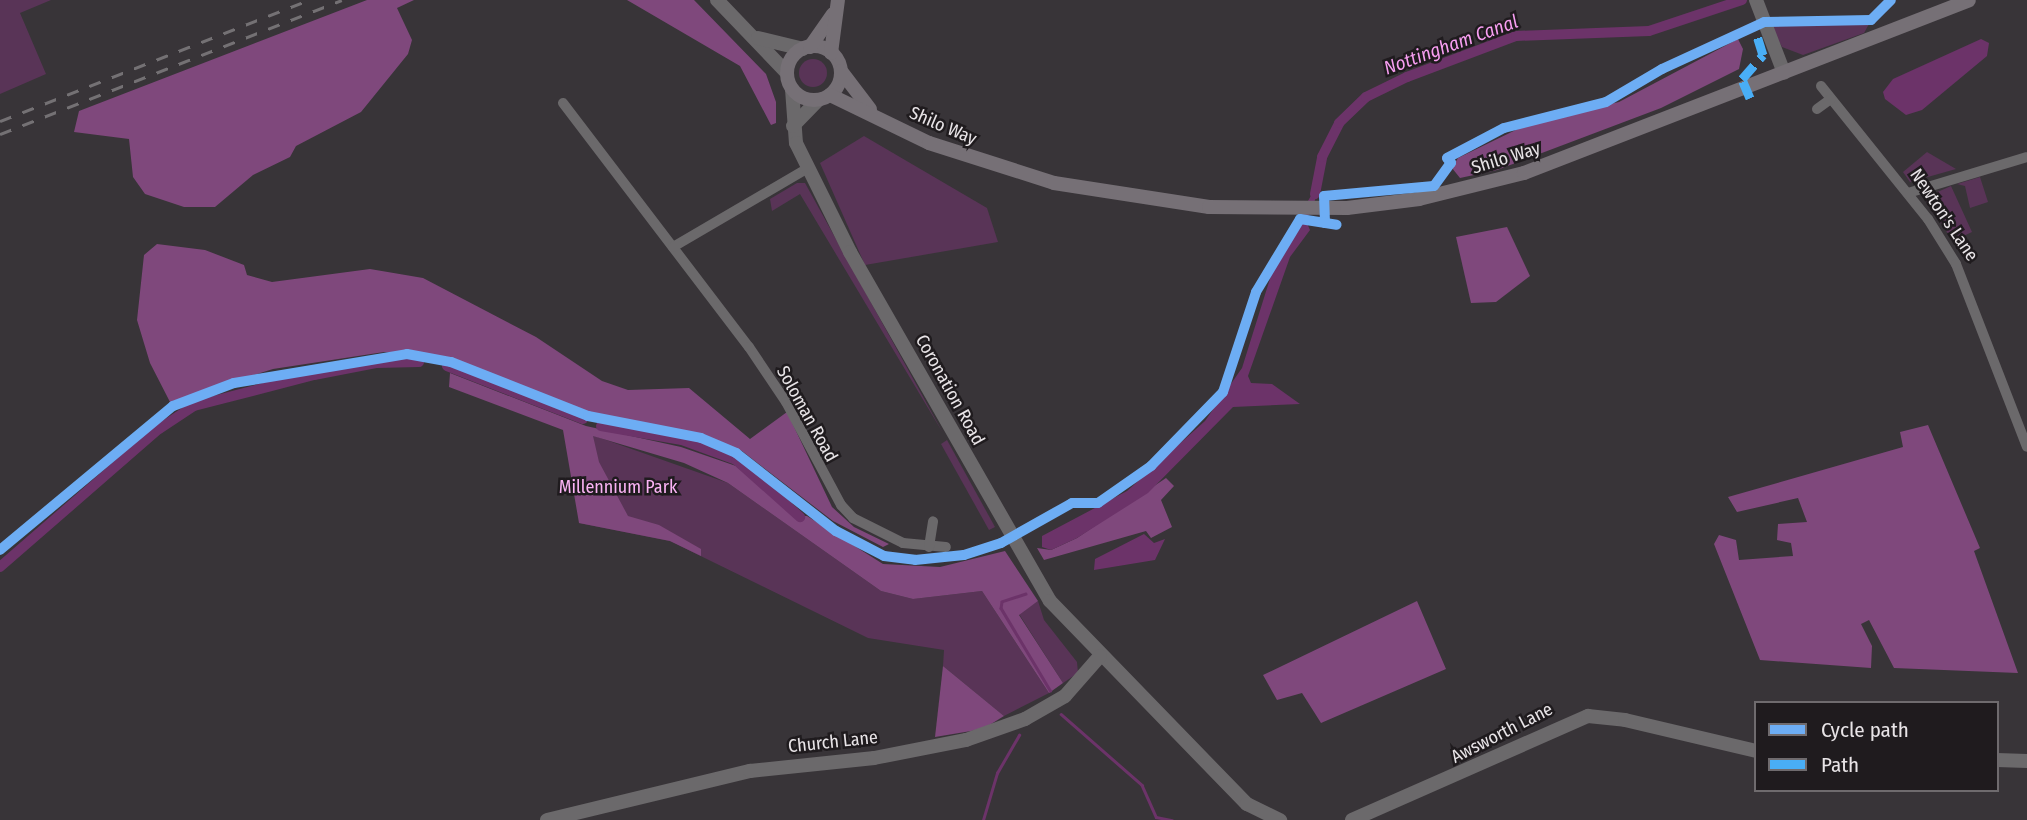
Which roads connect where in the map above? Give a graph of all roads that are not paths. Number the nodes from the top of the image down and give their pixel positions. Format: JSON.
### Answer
{"nodes":[{"id":1,"x":717,"y":0,"type":"edge"},
{"id":2,"x":1756,"y":0,"type":"edge"},
{"id":3,"x":1969,"y":0,"type":"edge"},
{"id":4,"x":836,"y":7,"type":"edge"},
{"id":5,"x":743,"y":32,"type":"junction"},
{"id":6,"x":806,"y":48,"type":"junction"},
{"id":7,"x":831,"y":53,"type":"junction"},
{"id":8,"x":841,"y":71,"type":"junction"},
{"id":9,"x":787,"y":73,"type":"junction"},
{"id":10,"x":1784,"y":73,"type":"junction"},
{"id":11,"x":1821,"y":86,"type":"dead end"},
{"id":12,"x":792,"y":89,"type":"junction"},
{"id":13,"x":824,"y":97,"type":"junction"},
{"id":14,"x":1830,"y":99,"type":"junction"},
{"id":15,"x":563,"y":103,"type":"dead end"},
{"id":16,"x":1817,"y":109,"type":"dead end"},
{"id":17,"x":873,"y":112,"type":"junction"},
{"id":18,"x":793,"y":126,"type":"junction"},
{"id":19,"x":2027,"y":157,"type":"edge"},
{"id":20,"x":808,"y":168,"type":"junction"},
{"id":21,"x":1908,"y":193,"type":"junction"},
{"id":22,"x":673,"y":247,"type":"junction"},
{"id":23,"x":2027,"y":447,"type":"edge"},
{"id":24,"x":933,"y":521,"type":"dead end"},
{"id":25,"x":929,"y":547,"type":"junction"},
{"id":26,"x":946,"y":547,"type":"dead end"},
{"id":27,"x":1100,"y":656,"type":"junction"},
{"id":28,"x":1754,"y":751,"type":"edge"},
{"id":29,"x":1999,"y":760,"type":"edge"},
{"id":30,"x":2027,"y":761,"type":"edge"},
{"id":31,"x":547,"y":820,"type":"edge"},
{"id":32,"x":1280,"y":820,"type":"edge"},
{"id":33,"x":1352,"y":820,"type":"edge"}],
"edges":[{"from":1,"to":5,"type":"street"},
{"from":2,"to":10,"type":"street"},
{"from":3,"to":10,"type":"main road","name":"Shilo Way"},
{"from":4,"to":6,"type":"main road"},
{"from":4,"to":7,"type":"main road"},
{"from":5,"to":6,"type":"street"},
{"from":5,"to":9,"type":"street"},
{"from":6,"to":7,"type":"main road"},
{"from":6,"to":9,"type":"main road"},
{"from":7,"to":8,"type":"main road"},
{"from":8,"to":13,"type":"main road"},
{"from":8,"to":17,"type":"main road","name":"Shilo Way"},
{"from":9,"to":12,"type":"main road"},
{"from":10,"to":17,"type":"main road","name":"Shilo Way"},
{"from":11,"to":14,"type":"street","name":"Newton's Lane"},
{"from":12,"to":13,"type":"main road"},
{"from":12,"to":18,"type":"street","name":"Coronation Road"},
{"from":13,"to":17,"type":"main road","name":"Shilo Way"},
{"from":13,"to":18,"type":"street"},
{"from":14,"to":16,"type":"street"},
{"from":14,"to":21,"type":"street","name":"Newton's Lane"},
{"from":15,"to":22,"type":"street","name":"Soloman Road"},
{"from":18,"to":20,"type":"street","name":"Coronation Road"},
{"from":19,"to":21,"type":"street"},
{"from":20,"to":22,"type":"street"},
{"from":20,"to":27,"type":"street","name":"Coronation Road"},
{"from":21,"to":23,"type":"street","name":"Newton's Lane"},
{"from":22,"to":25,"type":"street","name":"Soloman Road"},
{"from":24,"to":25,"type":"street"},
{"from":25,"to":26,"type":"street","name":"Soloman Road"},
{"from":27,"to":31,"type":"street","name":"Church Lane"},
{"from":27,"to":32,"type":"street"},
{"from":28,"to":33,"type":"street","name":"Awsworth Lane"},
{"from":29,"to":30,"type":"street"}]}
